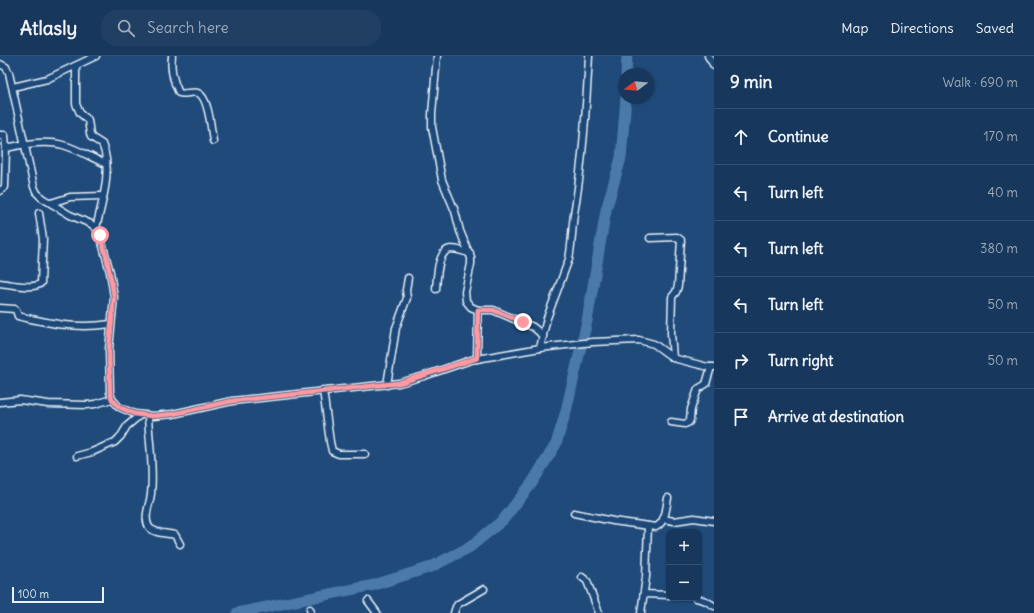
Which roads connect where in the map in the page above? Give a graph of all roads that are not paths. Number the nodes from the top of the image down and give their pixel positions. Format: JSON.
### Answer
{"nodes":[{"id":1,"x":96,"y":56,"type":"edge"},
{"id":2,"x":172,"y":56,"type":"edge"},
{"id":3,"x":437,"y":56,"type":"edge"},
{"id":4,"x":589,"y":56,"type":"edge"},
{"id":5,"x":708,"y":56,"type":"edge"},
{"id":6,"x":0,"y":64,"type":"edge"},
{"id":7,"x":76,"y":66,"type":"junction"},
{"id":8,"x":714,"y":66,"type":"edge"},
{"id":9,"x":13,"y":87,"type":"junction"},
{"id":10,"x":0,"y":135,"type":"edge"},
{"id":11,"x":213,"y":141,"type":"dead end"},
{"id":12,"x":26,"y":145,"type":"junction"},
{"id":13,"x":6,"y":148,"type":"junction"},
{"id":14,"x":106,"y":164,"type":"junction"},
{"id":15,"x":0,"y":191,"type":"edge"},
{"id":16,"x":103,"y":196,"type":"junction"},
{"id":17,"x":51,"y":203,"type":"junction"},
{"id":18,"x":39,"y":213,"type":"dead end"},
{"id":19,"x":96,"y":228,"type":"junction"},
{"id":20,"x":650,"y":238,"type":"dead end"},
{"id":21,"x":470,"y":253,"type":"junction"},
{"id":22,"x":408,"y":278,"type":"dead end"},
{"id":23,"x":0,"y":283,"type":"edge"},
{"id":24,"x":436,"y":289,"type":"dead end"},
{"id":25,"x":0,"y":308,"type":"edge"},
{"id":26,"x":478,"y":310,"type":"junction"},
{"id":27,"x":111,"y":324,"type":"junction"},
{"id":28,"x":542,"y":337,"type":"junction"},
{"id":29,"x":540,"y":348,"type":"junction"},
{"id":30,"x":477,"y":358,"type":"junction"},
{"id":31,"x":673,"y":358,"type":"junction"},
{"id":32,"x":712,"y":367,"type":"edge"},
{"id":33,"x":387,"y":384,"type":"junction"},
{"id":34,"x":323,"y":390,"type":"junction"},
{"id":35,"x":112,"y":399,"type":"junction"},
{"id":36,"x":0,"y":402,"type":"edge"},
{"id":37,"x":140,"y":415,"type":"junction"},
{"id":38,"x":148,"y":416,"type":"junction"},
{"id":39,"x":671,"y":422,"type":"dead end"},
{"id":40,"x":365,"y":454,"type":"dead end"},
{"id":41,"x":76,"y":456,"type":"dead end"},
{"id":42,"x":668,"y":498,"type":"dead end"},
{"id":43,"x":574,"y":513,"type":"dead end"},
{"id":44,"x":664,"y":519,"type":"junction"},
{"id":45,"x":714,"y":521,"type":"edge"},
{"id":46,"x":648,"y":526,"type":"junction"},
{"id":47,"x":180,"y":544,"type":"dead end"},
{"id":48,"x":582,"y":577,"type":"dead end"},
{"id":49,"x":484,"y":589,"type":"dead end"},
{"id":50,"x":644,"y":594,"type":"junction"},
{"id":51,"x":666,"y":595,"type":"edge"},
{"id":52,"x":702,"y":600,"type":"edge"},
{"id":53,"x":368,"y":601,"type":"dead end"},
{"id":54,"x":714,"y":606,"type":"edge"},
{"id":55,"x":377,"y":613,"type":"edge"},
{"id":56,"x":454,"y":613,"type":"edge"},
{"id":57,"x":598,"y":613,"type":"edge"},
{"id":58,"x":641,"y":613,"type":"edge"}],
"edges":[{"from":1,"to":7,"type":"street"},
{"from":2,"to":11,"type":"street"},
{"from":3,"to":21,"type":"street"},
{"from":4,"to":28,"type":"street"},
{"from":5,"to":8,"type":"street"},
{"from":6,"to":9,"type":"street"},
{"from":7,"to":9,"type":"street"},
{"from":7,"to":14,"type":"street"},
{"from":9,"to":12,"type":"street"},
{"from":10,"to":13,"type":"street"},
{"from":12,"to":13,"type":"street"},
{"from":12,"to":14,"type":"street"},
{"from":12,"to":17,"type":"street"},
{"from":13,"to":15,"type":"street"},
{"from":14,"to":16,"type":"street"},
{"from":16,"to":17,"type":"street"},
{"from":16,"to":19,"type":"street"},
{"from":17,"to":19,"type":"street"},
{"from":18,"to":23,"type":"street"},
{"from":19,"to":27,"type":"street"},
{"from":20,"to":31,"type":"street"},
{"from":21,"to":24,"type":"street"},
{"from":21,"to":26,"type":"street"},
{"from":22,"to":33,"type":"street"},
{"from":25,"to":27,"type":"street"},
{"from":26,"to":28,"type":"street"},
{"from":26,"to":30,"type":"street"},
{"from":27,"to":35,"type":"street"},
{"from":28,"to":29,"type":"street"},
{"from":29,"to":30,"type":"street"},
{"from":29,"to":31,"type":"street"},
{"from":30,"to":33,"type":"street"},
{"from":31,"to":32,"type":"street"},
{"from":32,"to":39,"type":"street"},
{"from":33,"to":34,"type":"street"},
{"from":34,"to":38,"type":"street"},
{"from":34,"to":40,"type":"street"},
{"from":35,"to":36,"type":"street"},
{"from":35,"to":37,"type":"street"},
{"from":37,"to":38,"type":"street"},
{"from":37,"to":41,"type":"street"},
{"from":38,"to":47,"type":"street"},
{"from":42,"to":44,"type":"street"},
{"from":43,"to":46,"type":"street"},
{"from":44,"to":45,"type":"street"},
{"from":44,"to":46,"type":"street"},
{"from":46,"to":50,"type":"street"},
{"from":48,"to":57,"type":"street"},
{"from":49,"to":56,"type":"street"},
{"from":50,"to":51,"type":"street"},
{"from":50,"to":58,"type":"street"},
{"from":52,"to":54,"type":"street"},
{"from":53,"to":55,"type":"street"}]}
